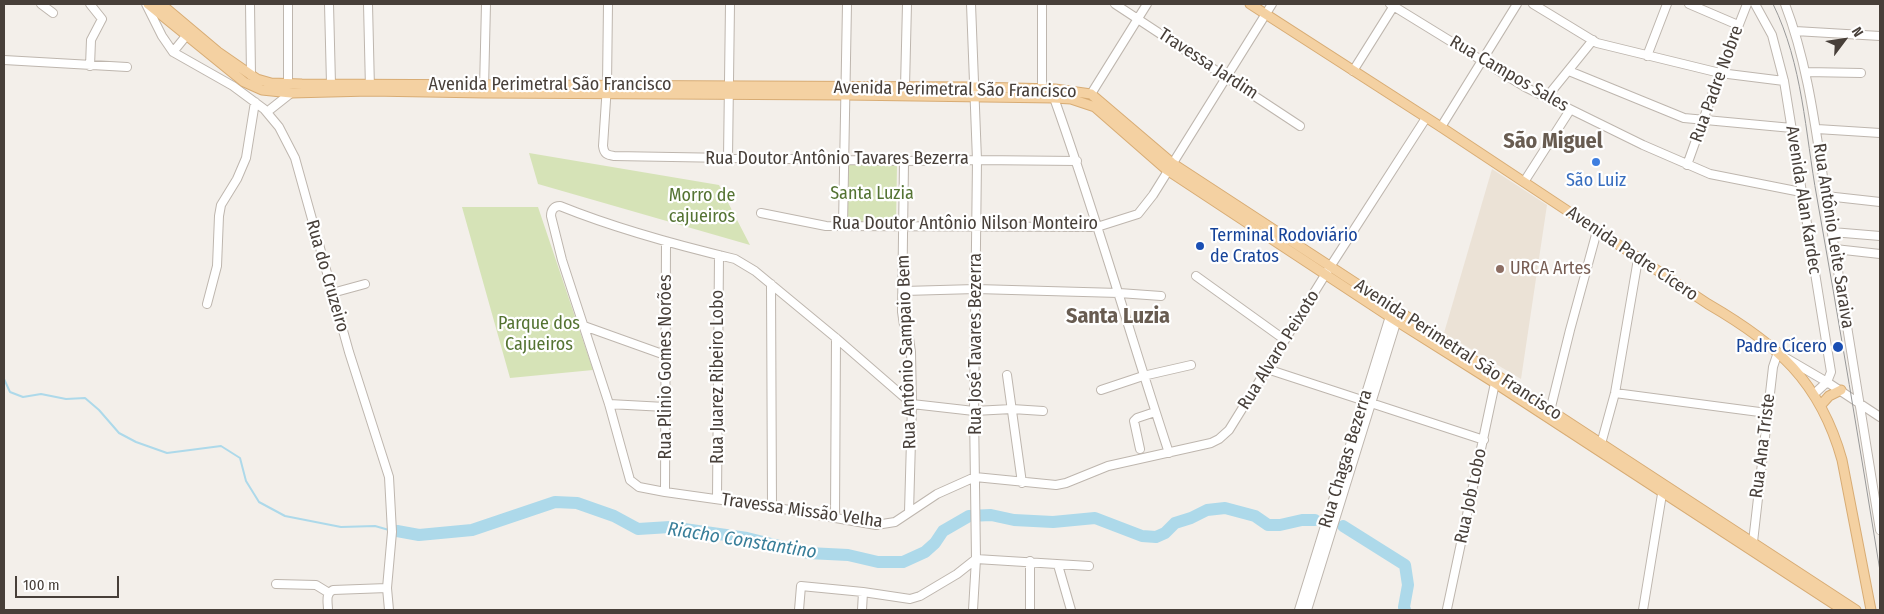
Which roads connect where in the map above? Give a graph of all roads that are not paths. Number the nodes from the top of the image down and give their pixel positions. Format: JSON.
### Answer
{"nodes":[{"id":1,"x":41,"y":4,"type":"edge"},
{"id":2,"x":90,"y":4,"type":"edge"},
{"id":3,"x":147,"y":4,"type":"edge"},
{"id":4,"x":161,"y":4,"type":"edge"},
{"id":5,"x":250,"y":4,"type":"edge"},
{"id":6,"x":288,"y":4,"type":"edge"},
{"id":7,"x":329,"y":4,"type":"edge"},
{"id":8,"x":368,"y":4,"type":"edge"},
{"id":9,"x":486,"y":4,"type":"edge"},
{"id":10,"x":608,"y":4,"type":"edge"},
{"id":11,"x":730,"y":4,"type":"edge"},
{"id":12,"x":847,"y":4,"type":"edge"},
{"id":13,"x":907,"y":4,"type":"edge"},
{"id":14,"x":971,"y":4,"type":"edge"},
{"id":15,"x":1042,"y":4,"type":"edge"},
{"id":16,"x":1115,"y":4,"type":"edge"},
{"id":17,"x":1147,"y":4,"type":"edge"},
{"id":18,"x":1250,"y":4,"type":"edge"},
{"id":19,"x":1272,"y":4,"type":"edge"},
{"id":20,"x":1393,"y":4,"type":"edge"},
{"id":21,"x":1517,"y":4,"type":"edge"},
{"id":22,"x":1533,"y":4,"type":"edge"},
{"id":23,"x":1667,"y":4,"type":"edge"},
{"id":24,"x":1689,"y":4,"type":"edge"},
{"id":25,"x":1747,"y":4,"type":"edge"},
{"id":26,"x":1755,"y":4,"type":"edge"},
{"id":27,"x":1785,"y":4,"type":"edge"},
{"id":28,"x":53,"y":13,"type":"dead end"},
{"id":29,"x":1266,"y":14,"type":"junction"},
{"id":30,"x":1138,"y":18,"type":"junction"},
{"id":31,"x":1738,"y":25,"type":"junction"},
{"id":32,"x":1795,"y":31,"type":"junction"},
{"id":33,"x":186,"y":36,"type":"junction"},
{"id":34,"x":1880,"y":36,"type":"edge"},
{"id":35,"x":1592,"y":40,"type":"junction"},
{"id":36,"x":173,"y":52,"type":"junction"},
{"id":37,"x":1648,"y":56,"type":"junction"},
{"id":38,"x":4,"y":60,"type":"edge"},
{"id":39,"x":1482,"y":60,"type":"junction"},
{"id":40,"x":90,"y":66,"type":"junction"},
{"id":41,"x":127,"y":67,"type":"dead end"},
{"id":42,"x":1354,"y":71,"type":"junction"},
{"id":43,"x":1569,"y":71,"type":"junction"},
{"id":44,"x":1806,"y":72,"type":"junction"},
{"id":45,"x":1720,"y":73,"type":"junction"},
{"id":46,"x":1861,"y":74,"type":"dead end"},
{"id":47,"x":251,"y":75,"type":"junction"},
{"id":48,"x":1227,"y":76,"type":"junction"},
{"id":49,"x":1784,"y":81,"type":"junction"},
{"id":50,"x":288,"y":84,"type":"junction"},
{"id":51,"x":331,"y":84,"type":"junction"},
{"id":52,"x":905,"y":87,"type":"junction"},
{"id":53,"x":975,"y":87,"type":"junction"},
{"id":54,"x":370,"y":88,"type":"junction"},
{"id":55,"x":1042,"y":88,"type":"junction"},
{"id":56,"x":484,"y":89,"type":"junction"},
{"id":57,"x":607,"y":89,"type":"junction"},
{"id":58,"x":728,"y":90,"type":"junction"},
{"id":59,"x":846,"y":91,"type":"junction"},
{"id":60,"x":1055,"y":93,"type":"junction"},
{"id":61,"x":291,"y":94,"type":"junction"},
{"id":62,"x":1091,"y":94,"type":"junction"},
{"id":63,"x":975,"y":97,"type":"junction"},
{"id":64,"x":1546,"y":98,"type":"junction"},
{"id":65,"x":255,"y":102,"type":"junction"},
{"id":66,"x":1570,"y":110,"type":"junction"},
{"id":67,"x":267,"y":112,"type":"junction"},
{"id":68,"x":1426,"y":118,"type":"junction"},
{"id":69,"x":1704,"y":121,"type":"junction"},
{"id":70,"x":1120,"y":124,"type":"junction"},
{"id":71,"x":1300,"y":126,"type":"dead end"},
{"id":72,"x":1441,"y":127,"type":"junction"},
{"id":73,"x":1792,"y":128,"type":"junction"},
{"id":74,"x":1817,"y":129,"type":"junction"},
{"id":75,"x":1880,"y":133,"type":"edge"},
{"id":76,"x":728,"y":158,"type":"junction"},
{"id":77,"x":843,"y":160,"type":"junction"},
{"id":78,"x":977,"y":160,"type":"junction"},
{"id":79,"x":904,"y":161,"type":"junction"},
{"id":80,"x":1077,"y":161,"type":"junction"},
{"id":81,"x":1687,"y":165,"type":"junction"},
{"id":82,"x":1170,"y":166,"type":"junction"},
{"id":83,"x":1524,"y":182,"type":"junction"},
{"id":84,"x":1801,"y":192,"type":"junction"},
{"id":85,"x":1826,"y":196,"type":"junction"},
{"id":86,"x":1880,"y":202,"type":"edge"},
{"id":87,"x":761,"y":214,"type":"dead end"},
{"id":88,"x":843,"y":226,"type":"junction"},
{"id":89,"x":976,"y":226,"type":"junction"},
{"id":90,"x":904,"y":227,"type":"junction"},
{"id":91,"x":1097,"y":227,"type":"junction"},
{"id":92,"x":1597,"y":231,"type":"junction"},
{"id":93,"x":1832,"y":232,"type":"junction"},
{"id":94,"x":1880,"y":236,"type":"edge"},
{"id":95,"x":666,"y":242,"type":"junction"},
{"id":96,"x":1835,"y":249,"type":"junction"},
{"id":97,"x":1880,"y":254,"type":"edge"},
{"id":98,"x":719,"y":255,"type":"junction"},
{"id":99,"x":1638,"y":259,"type":"junction"},
{"id":100,"x":1328,"y":271,"type":"junction"},
{"id":101,"x":1196,"y":276,"type":"dead end"},
{"id":102,"x":366,"y":284,"type":"dead end"},
{"id":103,"x":771,"y":284,"type":"junction"},
{"id":104,"x":976,"y":289,"type":"junction"},
{"id":105,"x":904,"y":290,"type":"junction"},
{"id":106,"x":1119,"y":293,"type":"junction"},
{"id":107,"x":332,"y":294,"type":"junction"},
{"id":108,"x":1161,"y":296,"type":"dead end"},
{"id":109,"x":207,"y":304,"type":"dead end"},
{"id":110,"x":1395,"y":315,"type":"junction"},
{"id":111,"x":584,"y":326,"type":"junction"},
{"id":112,"x":836,"y":338,"type":"junction"},
{"id":113,"x":1285,"y":340,"type":"junction"},
{"id":114,"x":1780,"y":354,"type":"junction"},
{"id":115,"x":666,"y":355,"type":"junction"},
{"id":116,"x":1191,"y":365,"type":"dead end"},
{"id":117,"x":1267,"y":370,"type":"junction"},
{"id":118,"x":1006,"y":375,"type":"dead end"},
{"id":119,"x":1143,"y":376,"type":"junction"},
{"id":120,"x":1827,"y":382,"type":"junction"},
{"id":121,"x":1495,"y":383,"type":"junction"},
{"id":122,"x":1100,"y":390,"type":"dead end"},
{"id":123,"x":1841,"y":390,"type":"junction"},
{"id":124,"x":1615,"y":393,"type":"junction"},
{"id":125,"x":1814,"y":394,"type":"junction"},
{"id":126,"x":1367,"y":402,"type":"junction"},
{"id":127,"x":1860,"y":402,"type":"junction"},
{"id":128,"x":609,"y":404,"type":"junction"},
{"id":129,"x":912,"y":404,"type":"junction"},
{"id":130,"x":1821,"y":405,"type":"junction"},
{"id":131,"x":665,"y":407,"type":"junction"},
{"id":132,"x":1012,"y":409,"type":"junction"},
{"id":133,"x":974,"y":411,"type":"junction"},
{"id":134,"x":1043,"y":411,"type":"dead end"},
{"id":135,"x":1155,"y":412,"type":"junction"},
{"id":136,"x":1767,"y":413,"type":"junction"},
{"id":137,"x":1549,"y":414,"type":"junction"},
{"id":138,"x":1880,"y":417,"type":"edge"},
{"id":139,"x":1484,"y":440,"type":"junction"},
{"id":140,"x":1601,"y":444,"type":"junction"},
{"id":141,"x":1140,"y":449,"type":"dead end"},
{"id":142,"x":1169,"y":453,"type":"junction"},
{"id":143,"x":976,"y":477,"type":"junction"},
{"id":144,"x":1022,"y":483,"type":"junction"},
{"id":145,"x":1663,"y":488,"type":"junction"},
{"id":146,"x":665,"y":492,"type":"junction"},
{"id":147,"x":717,"y":499,"type":"junction"},
{"id":148,"x":772,"y":507,"type":"junction"},
{"id":149,"x":909,"y":512,"type":"junction"},
{"id":150,"x":835,"y":517,"type":"junction"},
{"id":151,"x":1880,"y":530,"type":"edge"},
{"id":152,"x":1753,"y":542,"type":"junction"},
{"id":153,"x":976,"y":559,"type":"junction"},
{"id":154,"x":1030,"y":561,"type":"junction"},
{"id":155,"x":1058,"y":564,"type":"junction"},
{"id":156,"x":1089,"y":566,"type":"dead end"},
{"id":157,"x":1785,"y":567,"type":"junction"},
{"id":158,"x":276,"y":584,"type":"dead end"},
{"id":159,"x":387,"y":588,"type":"junction"},
{"id":160,"x":863,"y":592,"type":"junction"},
{"id":161,"x":329,"y":593,"type":"junction"},
{"id":162,"x":1447,"y":609,"type":"edge"},
{"id":163,"x":328,"y":610,"type":"edge"},
{"id":164,"x":389,"y":610,"type":"edge"},
{"id":165,"x":799,"y":610,"type":"edge"},
{"id":166,"x":862,"y":610,"type":"edge"},
{"id":167,"x":973,"y":610,"type":"edge"},
{"id":168,"x":1030,"y":610,"type":"edge"},
{"id":169,"x":1071,"y":610,"type":"edge"},
{"id":170,"x":1299,"y":610,"type":"edge"},
{"id":171,"x":1307,"y":610,"type":"edge"},
{"id":172,"x":1643,"y":610,"type":"edge"},
{"id":173,"x":1843,"y":610,"type":"edge"},
{"id":174,"x":1856,"y":610,"type":"edge"},
{"id":175,"x":1871,"y":610,"type":"edge"}],
"edges":[{"from":1,"to":28,"type":"street"},
{"from":2,"to":40,"type":"street"},
{"from":3,"to":33,"type":"main road","name":"Avenida Perimetral São Francisco"},
{"from":3,"to":36,"type":"street","name":"Rua do Cruzeiro"},
{"from":4,"to":47,"type":"main road","name":"Avenida Perimetral São Francisco"},
{"from":5,"to":47,"type":"street"},
{"from":6,"to":50,"type":"street"},
{"from":7,"to":51,"type":"street"},
{"from":8,"to":54,"type":"street"},
{"from":9,"to":56,"type":"street"},
{"from":10,"to":57,"type":"street"},
{"from":11,"to":58,"type":"street"},
{"from":12,"to":59,"type":"street"},
{"from":13,"to":52,"type":"street"},
{"from":14,"to":53,"type":"street","name":"Rua José Tavares Bezerra"},
{"from":15,"to":55,"type":"street"},
{"from":16,"to":30,"type":"street","name":"Travessa Jardim"},
{"from":17,"to":30,"type":"street"},
{"from":18,"to":29,"type":"main road","name":"Avenida Padre Cícero"},
{"from":19,"to":29,"type":"street","name":"Rua Doutor Antônio Nilson Monteiro"},
{"from":20,"to":39,"type":"street","name":"Rua Campos Sales"},
{"from":20,"to":42,"type":"street"},
{"from":21,"to":39,"type":"street"},
{"from":22,"to":35,"type":"street"},
{"from":23,"to":37,"type":"street"},
{"from":24,"to":31,"type":"street"},
{"from":25,"to":31,"type":"street","name":"Rua Padre Nobre"},
{"from":26,"to":49,"type":"street","name":"Avenida Alan Kardec"},
{"from":27,"to":32,"type":"street","name":"Rua Antônio Leite Saraiva"},
{"from":29,"to":42,"type":"main road","name":"Avenida Padre Cícero"},
{"from":29,"to":48,"type":"street","name":"Rua Doutor Antônio Nilson Monteiro"},
{"from":30,"to":48,"type":"street","name":"Travessa Jardim"},
{"from":30,"to":62,"type":"street"},
{"from":31,"to":45,"type":"street","name":"Rua Padre Nobre"},
{"from":32,"to":34,"type":"street"},
{"from":32,"to":44,"type":"street","name":"Rua Antônio Leite Saraiva"},
{"from":33,"to":36,"type":"street"},
{"from":33,"to":61,"type":"main road","name":"Avenida Perimetral São Francisco"},
{"from":35,"to":37,"type":"street"},
{"from":35,"to":43,"type":"street"},
{"from":36,"to":65,"type":"street","name":"Rua do Cruzeiro"},
{"from":37,"to":45,"type":"street"},
{"from":38,"to":40,"type":"street"},
{"from":39,"to":64,"type":"street","name":"Rua Campos Sales"},
{"from":39,"to":72,"type":"street"},
{"from":40,"to":41,"type":"street"},
{"from":42,"to":68,"type":"main road","name":"Avenida Padre Cícero"},
{"from":43,"to":64,"type":"street"},
{"from":43,"to":69,"type":"street"},
{"from":44,"to":46,"type":"street"},
{"from":44,"to":74,"type":"street","name":"Rua Antônio Leite Saraiva"},
{"from":45,"to":49,"type":"street"},
{"from":45,"to":69,"type":"street","name":"Rua Padre Nobre"},
{"from":47,"to":50,"type":"main road","name":"Avenida Perimetral São Francisco"},
{"from":48,"to":71,"type":"street","name":"Travessa Jardim"},
{"from":48,"to":82,"type":"street","name":"Rua Doutor Antônio Nilson Monteiro"},
{"from":49,"to":73,"type":"street","name":"Avenida Alan Kardec"},
{"from":50,"to":51,"type":"main road","name":"Avenida Perimetral São Francisco"},
{"from":51,"to":54,"type":"main road","name":"Avenida Perimetral São Francisco"},
{"from":52,"to":53,"type":"main road","name":"Avenida Perimetral São Francisco"},
{"from":52,"to":59,"type":"main road","name":"Avenida Perimetral São Francisco"},
{"from":53,"to":55,"type":"main road","name":"Avenida Perimetral São Francisco"},
{"from":53,"to":63,"type":"street","name":"Rua José Tavares Bezerra"},
{"from":54,"to":56,"type":"main road","name":"Avenida Perimetral São Francisco"},
{"from":54,"to":61,"type":"main road","name":"Avenida Perimetral São Francisco"},
{"from":55,"to":60,"type":"main road","name":"Avenida Perimetral São Francisco"},
{"from":56,"to":57,"type":"main road","name":"Avenida Perimetral São Francisco"},
{"from":57,"to":58,"type":"main road","name":"Avenida Perimetral São Francisco"},
{"from":57,"to":76,"type":"street","name":"Rua Doutor Antônio Tavares Bezerra"},
{"from":58,"to":59,"type":"main road","name":"Avenida Perimetral São Francisco"},
{"from":58,"to":76,"type":"street"},
{"from":59,"to":63,"type":"main road","name":"Avenida Perimetral São Francisco"},
{"from":59,"to":77,"type":"street"},
{"from":60,"to":62,"type":"main road","name":"Avenida Perimetral São Francisco"},
{"from":60,"to":63,"type":"main road","name":"Avenida Perimetral São Francisco"},
{"from":60,"to":70,"type":"main road","name":"Avenida Perimetral São Francisco"},
{"from":60,"to":80,"type":"street"},
{"from":61,"to":67,"type":"street"},
{"from":62,"to":70,"type":"main road","name":"Avenida Perimetral São Francisco"},
{"from":63,"to":78,"type":"street","name":"Rua José Tavares Bezerra"},
{"from":64,"to":66,"type":"street","name":"Rua Campos Sales"},
{"from":65,"to":67,"type":"street","name":"Rua do Cruzeiro"},
{"from":65,"to":109,"type":"street"},
{"from":66,"to":81,"type":"street","name":"Rua Campos Sales"},
{"from":66,"to":83,"type":"street"},
{"from":67,"to":107,"type":"street","name":"Rua do Cruzeiro"},
{"from":68,"to":72,"type":"main road","name":"Avenida Padre Cícero"},
{"from":68,"to":100,"type":"street","name":"Rua Alvaro Peixoto"},
{"from":69,"to":73,"type":"street"},
{"from":69,"to":81,"type":"street","name":"Rua Padre Nobre"},
{"from":70,"to":82,"type":"main road","name":"Avenida Perimetral São Francisco"},
{"from":72,"to":83,"type":"main road","name":"Avenida Padre Cícero"},
{"from":73,"to":84,"type":"street","name":"Avenida Alan Kardec"},
{"from":74,"to":75,"type":"street"},
{"from":74,"to":85,"type":"street","name":"Rua Antônio Leite Saraiva"},
{"from":76,"to":77,"type":"street","name":"Rua Doutor Antônio Tavares Bezerra"},
{"from":77,"to":79,"type":"street","name":"Rua Doutor Antônio Tavares Bezerra"},
{"from":77,"to":88,"type":"street"},
{"from":78,"to":79,"type":"street","name":"Rua Doutor Antônio Tavares Bezerra"},
{"from":78,"to":80,"type":"street","name":"Rua Doutor Antônio Tavares Bezerra"},
{"from":78,"to":89,"type":"street","name":"Rua José Tavares Bezerra"},
{"from":79,"to":90,"type":"street","name":"Rua Antônio Sampaio Bem"},
{"from":80,"to":91,"type":"street"},
{"from":81,"to":84,"type":"street","name":"Rua Campos Sales"},
{"from":82,"to":91,"type":"street","name":"Rua Doutor Antônio Nilson Monteiro"},
{"from":82,"to":100,"type":"main road","name":"Avenida Perimetral São Francisco"},
{"from":83,"to":92,"type":"main road","name":"Avenida Padre Cícero"},
{"from":84,"to":120,"type":"street","name":"Avenida Alan Kardec"},
{"from":85,"to":86,"type":"street"},
{"from":85,"to":93,"type":"street","name":"Rua Antônio Leite Saraiva"},
{"from":87,"to":88,"type":"street","name":"Rua Doutor Antônio Nilson Monteiro"},
{"from":88,"to":90,"type":"street","name":"Rua Doutor Antônio Nilson Monteiro"},
{"from":89,"to":90,"type":"street","name":"Rua Doutor Antônio Nilson Monteiro"},
{"from":89,"to":91,"type":"street","name":"Rua Doutor Antônio Nilson Monteiro"},
{"from":89,"to":104,"type":"street","name":"Rua José Tavares Bezerra"},
{"from":90,"to":105,"type":"street","name":"Rua Antônio Sampaio Bem"},
{"from":91,"to":106,"type":"street"},
{"from":92,"to":99,"type":"main road","name":"Avenida Padre Cícero"},
{"from":92,"to":137,"type":"street"},
{"from":93,"to":94,"type":"street"},
{"from":93,"to":96,"type":"street","name":"Rua Antônio Leite Saraiva"},
{"from":95,"to":98,"type":"street"},
{"from":95,"to":111,"type":"street"},
{"from":95,"to":115,"type":"street","name":"Rua Plinio Gomes Norões"},
{"from":96,"to":97,"type":"street"},
{"from":96,"to":127,"type":"street","name":"Rua Antônio Leite Saraiva"},
{"from":98,"to":103,"type":"street"},
{"from":98,"to":147,"type":"street","name":"Rua Juarez Ribeiro Lobo"},
{"from":99,"to":114,"type":"main road","name":"Avenida Padre Cícero"},
{"from":99,"to":124,"type":"street"},
{"from":100,"to":110,"type":"main road","name":"Avenida Perimetral São Francisco"},
{"from":100,"to":113,"type":"street","name":"Rua Alvaro Peixoto"},
{"from":101,"to":113,"type":"street"},
{"from":102,"to":107,"type":"street"},
{"from":103,"to":112,"type":"street"},
{"from":103,"to":148,"type":"street"},
{"from":104,"to":105,"type":"street"},
{"from":104,"to":106,"type":"street"},
{"from":104,"to":133,"type":"street","name":"Rua José Tavares Bezerra"},
{"from":105,"to":129,"type":"street","name":"Rua Antônio Sampaio Bem"},
{"from":106,"to":108,"type":"street"},
{"from":106,"to":119,"type":"street"},
{"from":107,"to":159,"type":"street","name":"Rua do Cruzeiro"},
{"from":110,"to":121,"type":"main road","name":"Avenida Perimetral São Francisco"},
{"from":110,"to":126,"type":"street","name":"Rua Chagas Bezerra"},
{"from":110,"to":137,"type":"main road","name":"Avenida Perimetral São Francisco"},
{"from":111,"to":115,"type":"street"},
{"from":111,"to":128,"type":"street"},
{"from":112,"to":129,"type":"street"},
{"from":112,"to":150,"type":"street"},
{"from":113,"to":117,"type":"street","name":"Rua Alvaro Peixoto"},
{"from":114,"to":120,"type":"street"},
{"from":114,"to":125,"type":"main road","name":"Avenida Padre Cícero"},
{"from":114,"to":136,"type":"street","name":"Rua Ana Triste"},
{"from":115,"to":131,"type":"street","name":"Rua Plinio Gomes Norões"},
{"from":116,"to":119,"type":"street"},
{"from":117,"to":126,"type":"street"},
{"from":117,"to":142,"type":"street","name":"Rua Alvaro Peixoto"},
{"from":118,"to":132,"type":"street"},
{"from":119,"to":122,"type":"street"},
{"from":119,"to":135,"type":"street"},
{"from":120,"to":123,"type":"street"},
{"from":120,"to":125,"type":"street"},
{"from":121,"to":137,"type":"main road","name":"Avenida Perimetral São Francisco"},
{"from":121,"to":139,"type":"street","name":"Rua Job Lobo"},
{"from":123,"to":127,"type":"street"},
{"from":123,"to":130,"type":"main road"},
{"from":124,"to":136,"type":"street"},
{"from":124,"to":140,"type":"street"},
{"from":125,"to":130,"type":"main road","name":"Avenida Padre Cícero"},
{"from":126,"to":139,"type":"street"},
{"from":126,"to":170,"type":"street","name":"Rua Chagas Bezerra"},
{"from":126,"to":171,"type":"street","name":"Rua Chagas Bezerra"},
{"from":127,"to":138,"type":"street"},
{"from":127,"to":151,"type":"street","name":"Rua Antônio Leite Saraiva"},
{"from":128,"to":131,"type":"street"},
{"from":128,"to":146,"type":"street","name":"Travessa Missão Velha"},
{"from":129,"to":133,"type":"street"},
{"from":129,"to":149,"type":"street","name":"Rua Antônio Sampaio Bem"},
{"from":130,"to":175,"type":"main road","name":"Avenida Padre Cícero"},
{"from":131,"to":146,"type":"street","name":"Rua Plinio Gomes Norões"},
{"from":132,"to":133,"type":"street"},
{"from":132,"to":134,"type":"street"},
{"from":132,"to":144,"type":"street"},
{"from":133,"to":143,"type":"street","name":"Rua José Tavares Bezerra"},
{"from":135,"to":141,"type":"street"},
{"from":135,"to":142,"type":"street"},
{"from":136,"to":152,"type":"street","name":"Rua Ana Triste"},
{"from":137,"to":140,"type":"main road","name":"Avenida Perimetral São Francisco"},
{"from":137,"to":145,"type":"main road","name":"Avenida Perimetral São Francisco"},
{"from":139,"to":162,"type":"street","name":"Rua Job Lobo"},
{"from":140,"to":145,"type":"main road","name":"Avenida Perimetral São Francisco"},
{"from":142,"to":144,"type":"street"},
{"from":143,"to":144,"type":"street"},
{"from":143,"to":149,"type":"street","name":"Travessa Missão Velha"},
{"from":143,"to":153,"type":"street","name":"Rua José Tavares Bezerra"},
{"from":145,"to":152,"type":"main road","name":"Avenida Perimetral São Francisco"},
{"from":145,"to":157,"type":"main road","name":"Avenida Perimetral São Francisco"},
{"from":145,"to":172,"type":"street"},
{"from":146,"to":147,"type":"street","name":"Travessa Missão Velha"},
{"from":147,"to":148,"type":"street","name":"Travessa Missão Velha"},
{"from":148,"to":150,"type":"street","name":"Travessa Missão Velha"},
{"from":149,"to":150,"type":"street","name":"Travessa Missão Velha"},
{"from":152,"to":157,"type":"main road","name":"Avenida Perimetral São Francisco"},
{"from":153,"to":154,"type":"street"},
{"from":153,"to":160,"type":"street"},
{"from":153,"to":167,"type":"street","name":"Rua José Tavares Bezerra"},
{"from":154,"to":155,"type":"street"},
{"from":154,"to":168,"type":"street"},
{"from":155,"to":156,"type":"street"},
{"from":155,"to":169,"type":"street"},
{"from":157,"to":173,"type":"main road","name":"Avenida Perimetral São Francisco"},
{"from":157,"to":174,"type":"main road","name":"Avenida Perimetral São Francisco"},
{"from":158,"to":161,"type":"street"},
{"from":159,"to":161,"type":"street"},
{"from":159,"to":164,"type":"street","name":"Rua do Cruzeiro"},
{"from":160,"to":165,"type":"street"},
{"from":160,"to":166,"type":"street"},
{"from":161,"to":163,"type":"street"}]}
